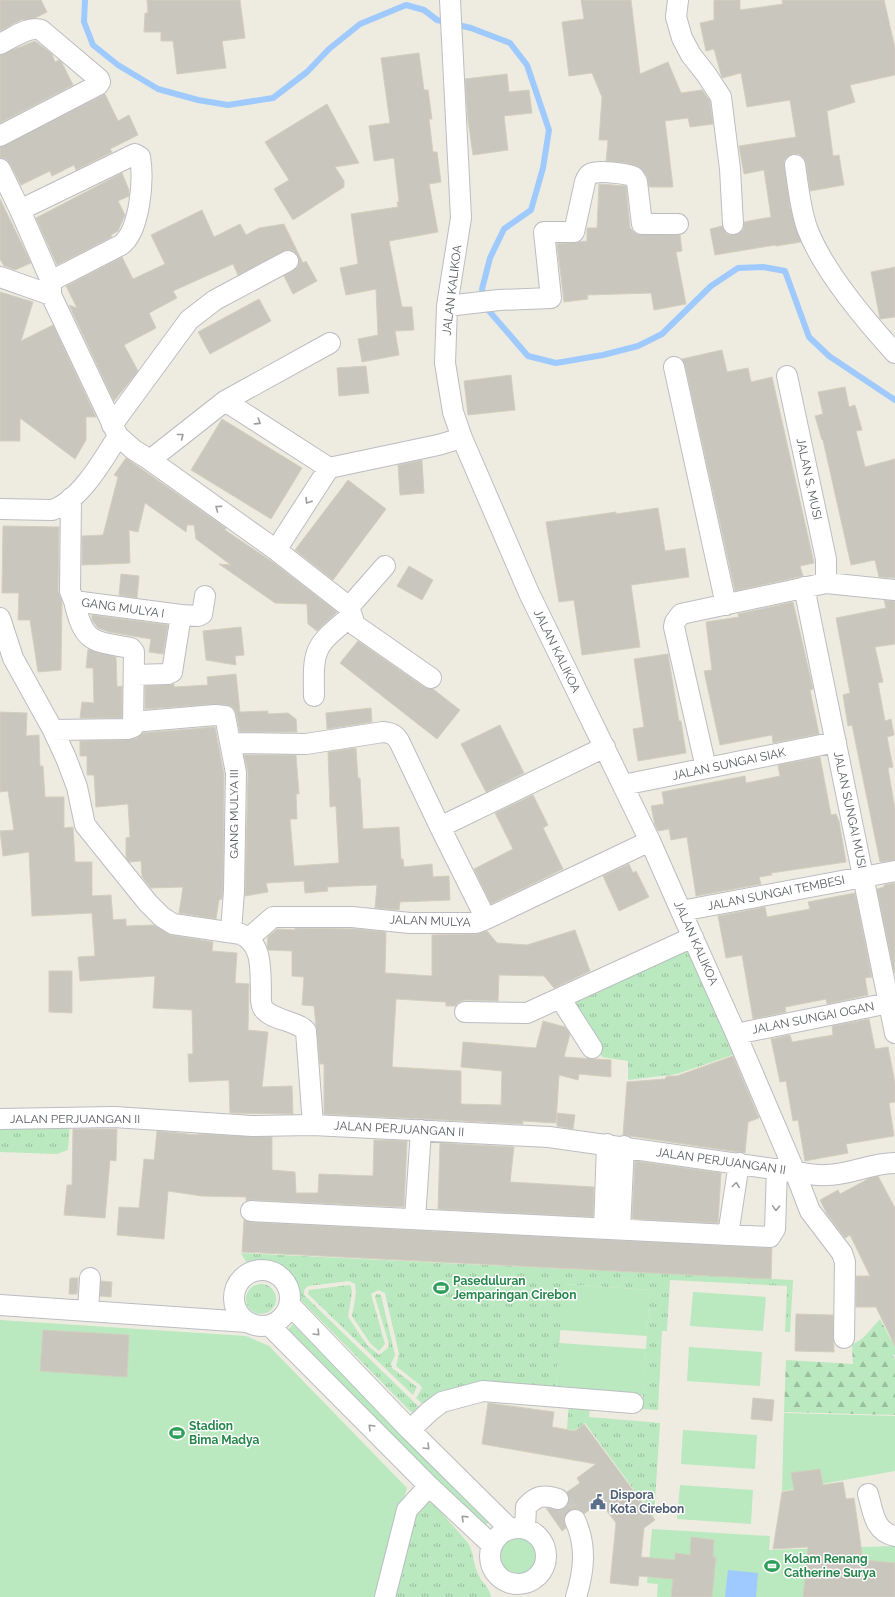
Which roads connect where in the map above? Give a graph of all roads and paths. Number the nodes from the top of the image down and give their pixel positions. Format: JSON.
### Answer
{"nodes":[{"id":1,"x":678,"y":0,"type":"edge"},
{"id":2,"x":450,"y":1,"type":"edge"},
{"id":3,"x":0,"y":44,"type":"edge"},
{"id":4,"x":0,"y":136,"type":"edge"},
{"id":5,"x":795,"y":165,"type":"dead end"},
{"id":6,"x":0,"y":170,"type":"edge"},
{"id":7,"x":20,"y":210,"type":"junction"},
{"id":8,"x":678,"y":224,"type":"dead end"},
{"id":9,"x":733,"y":224,"type":"dead end"},
{"id":10,"x":288,"y":261,"type":"dead end"},
{"id":11,"x":0,"y":276,"type":"edge"},
{"id":12,"x":51,"y":288,"type":"junction"},
{"id":13,"x":447,"y":306,"type":"junction"},
{"id":14,"x":330,"y":343,"type":"dead end"},
{"id":15,"x":895,"y":353,"type":"edge"},
{"id":16,"x":674,"y":367,"type":"dead end"},
{"id":17,"x":787,"y":376,"type":"dead end"},
{"id":18,"x":225,"y":401,"type":"junction"},
{"id":19,"x":115,"y":431,"type":"junction"},
{"id":20,"x":462,"y":438,"type":"junction"},
{"id":21,"x":150,"y":460,"type":"junction"},
{"id":22,"x":328,"y":468,"type":"junction"},
{"id":23,"x":71,"y":498,"type":"junction"},
{"id":24,"x":0,"y":509,"type":"edge"},
{"id":25,"x":276,"y":550,"type":"junction"},
{"id":26,"x":385,"y":566,"type":"dead end"},
{"id":27,"x":826,"y":583,"type":"junction"},
{"id":28,"x":804,"y":587,"type":"junction"},
{"id":29,"x":895,"y":590,"type":"edge"},
{"id":30,"x":205,"y":596,"type":"dead end"},
{"id":31,"x":74,"y":601,"type":"junction"},
{"id":32,"x":726,"y":605,"type":"junction"},
{"id":33,"x":350,"y":612,"type":"junction"},
{"id":34,"x":181,"y":615,"type":"junction"},
{"id":35,"x":0,"y":618,"type":"edge"},
{"id":36,"x":134,"y":675,"type":"junction"},
{"id":37,"x":431,"y":678,"type":"dead end"},
{"id":38,"x":314,"y":696,"type":"dead end"},
{"id":39,"x":133,"y":722,"type":"junction"},
{"id":40,"x":53,"y":730,"type":"junction"},
{"id":41,"x":836,"y":742,"type":"junction"},
{"id":42,"x":231,"y":743,"type":"junction"},
{"id":43,"x":604,"y":747,"type":"junction"},
{"id":44,"x":706,"y":768,"type":"junction"},
{"id":45,"x":623,"y":785,"type":"junction"},
{"id":46,"x":440,"y":827,"type":"junction"},
{"id":47,"x":650,"y":841,"type":"junction"},
{"id":48,"x":895,"y":871,"type":"edge"},
{"id":49,"x":863,"y":877,"type":"junction"},
{"id":50,"x":681,"y":911,"type":"junction"},
{"id":51,"x":486,"y":920,"type":"junction"},
{"id":52,"x":240,"y":935,"type":"junction"},
{"id":53,"x":693,"y":937,"type":"junction"},
{"id":54,"x":560,"y":998,"type":"junction"},
{"id":55,"x":889,"y":1003,"type":"junction"},
{"id":56,"x":465,"y":1012,"type":"dead end"},
{"id":57,"x":895,"y":1033,"type":"edge"},
{"id":58,"x":736,"y":1034,"type":"junction"},
{"id":59,"x":592,"y":1048,"type":"dead end"},
{"id":60,"x":0,"y":1119,"type":"edge"},
{"id":61,"x":313,"y":1125,"type":"junction"},
{"id":62,"x":420,"y":1130,"type":"junction"},
{"id":63,"x":615,"y":1145,"type":"junction"},
{"id":64,"x":739,"y":1163,"type":"junction"},
{"id":65,"x":895,"y":1163,"type":"edge"},
{"id":66,"x":786,"y":1170,"type":"junction"},
{"id":67,"x":251,"y":1211,"type":"dead end"},
{"id":68,"x":415,"y":1219,"type":"junction"},
{"id":69,"x":612,"y":1229,"type":"junction"},
{"id":70,"x":728,"y":1234,"type":"junction"},
{"id":71,"x":90,"y":1278,"type":"dead end"},
{"id":72,"x":0,"y":1305,"type":"edge"},
{"id":73,"x":290,"y":1305,"type":"junction"},
{"id":74,"x":88,"y":1312,"type":"junction"},
{"id":75,"x":247,"y":1322,"type":"junction"},
{"id":76,"x":270,"y":1326,"type":"junction"},
{"id":77,"x":844,"y":1338,"type":"dead end"},
{"id":78,"x":633,"y":1403,"type":"dead end"},
{"id":79,"x":410,"y":1430,"type":"junction"},
{"id":80,"x":429,"y":1486,"type":"junction"},
{"id":81,"x":868,"y":1494,"type":"dead end"},
{"id":82,"x":558,"y":1499,"type":"tunnel mouth"},
{"id":83,"x":575,"y":1520,"type":"tunnel mouth"},
{"id":84,"x":517,"y":1529,"type":"junction"},
{"id":85,"x":895,"y":1536,"type":"edge"},
{"id":86,"x":492,"y":1545,"type":"junction"},
{"id":87,"x":501,"y":1588,"type":"edge"},
{"id":88,"x":525,"y":1590,"type":"edge"},
{"id":89,"x":385,"y":1597,"type":"edge"},
{"id":90,"x":576,"y":1597,"type":"edge"}],
"edges":[{"from":1,"to":9,"type":"street"},
{"from":2,"to":13,"type":"street","name":"JALAN KALIKOA"},
{"from":3,"to":4,"type":"street"},
{"from":5,"to":15,"type":"street"},
{"from":6,"to":7,"type":"street"},
{"from":7,"to":12,"type":"street"},
{"from":7,"to":12,"type":"street"},
{"from":8,"to":13,"type":"street"},
{"from":10,"to":19,"type":"street"},
{"from":11,"to":12,"type":"street"},
{"from":12,"to":19,"type":"street"},
{"from":13,"to":20,"type":"street","name":"JALAN KALIKOA"},
{"from":14,"to":18,"type":"street"},
{"from":16,"to":32,"type":"street"},
{"from":17,"to":27,"type":"street","name":"JALAN S. MUSI"},
{"from":21,"to":18,"type":"street","one_way":true},
{"from":18,"to":22,"type":"street","one_way":true},
{"from":19,"to":21,"type":"street"},
{"from":19,"to":23,"type":"street"},
{"from":20,"to":22,"type":"street"},
{"from":20,"to":43,"type":"street","name":"JALAN KALIKOA"},
{"from":25,"to":21,"type":"street","one_way":true},
{"from":22,"to":25,"type":"street","one_way":true},
{"from":23,"to":24,"type":"street"},
{"from":23,"to":31,"type":"street","name":"GANG MULYA I"},
{"from":25,"to":33,"type":"street"},
{"from":26,"to":33,"type":"street"},
{"from":27,"to":28,"type":"street"},
{"from":27,"to":29,"type":"street"},
{"from":28,"to":32,"type":"street"},
{"from":28,"to":41,"type":"street","name":"JALAN SUNGAI MUSI"},
{"from":30,"to":34,"type":"street","name":"GANG MULYA I"},
{"from":31,"to":34,"type":"street","name":"GANG MULYA I"},
{"from":31,"to":36,"type":"street"},
{"from":32,"to":44,"type":"street"},
{"from":33,"to":37,"type":"street"},
{"from":33,"to":38,"type":"street"},
{"from":34,"to":36,"type":"street","name":"GANG MULYA I"},
{"from":35,"to":40,"type":"street"},
{"from":36,"to":39,"type":"street"},
{"from":39,"to":40,"type":"street"},
{"from":39,"to":42,"type":"street","name":"GANG MULYA III"},
{"from":40,"to":52,"type":"street"},
{"from":41,"to":44,"type":"street","name":"JALAN SUNGAI SIAK"},
{"from":41,"to":49,"type":"street","name":"JALAN SUNGAI MUSI"},
{"from":42,"to":46,"type":"street"},
{"from":42,"to":52,"type":"street","name":"GANG MULYA III"},
{"from":43,"to":45,"type":"street","name":"JALAN KALIKOA"},
{"from":43,"to":46,"type":"street"},
{"from":44,"to":45,"type":"street","name":"JALAN SUNGAI SIAK"},
{"from":45,"to":47,"type":"street","name":"JALAN KALIKOA"},
{"from":46,"to":51,"type":"street"},
{"from":47,"to":50,"type":"street","name":"JALAN KALIKOA"},
{"from":47,"to":51,"type":"street","name":"JALAN MULYA"},
{"from":48,"to":49,"type":"street","name":"JALAN SUNGAI TEMBESI"},
{"from":49,"to":50,"type":"street","name":"JALAN SUNGAI TEMBESI"},
{"from":49,"to":55,"type":"street","name":"JALAN SUNGAI MUSI"},
{"from":50,"to":53,"type":"street","name":"JALAN KALIKOA"},
{"from":51,"to":52,"type":"street","name":"JALAN MULYA"},
{"from":52,"to":61,"type":"street"},
{"from":53,"to":54,"type":"street"},
{"from":53,"to":58,"type":"street","name":"JALAN KALIKOA"},
{"from":54,"to":56,"type":"street"},
{"from":54,"to":59,"type":"street"},
{"from":55,"to":57,"type":"street","name":"JALAN SUNGAI MUSI"},
{"from":55,"to":58,"type":"street","name":"JALAN SUNGAI OGAN"},
{"from":58,"to":66,"type":"street","name":"JALAN KALIKOA"},
{"from":60,"to":61,"type":"street","name":"JALAN PERJUANGAN II"},
{"from":61,"to":62,"type":"street","name":"JALAN PERJUANGAN II"},
{"from":62,"to":63,"type":"street","name":"JALAN PERJUANGAN II"},
{"from":62,"to":68,"type":"street"},
{"from":63,"to":64,"type":"street","name":"JALAN PERJUANGAN II"},
{"from":63,"to":69,"type":"street"},
{"from":64,"to":66,"type":"street","name":"JALAN PERJUANGAN II"},
{"from":70,"to":64,"type":"street","one_way":true},
{"from":65,"to":66,"type":"street"},
{"from":66,"to":70,"type":"street","one_way":true},
{"from":66,"to":77,"type":"street","name":"JALAN KALIKOA"},
{"from":67,"to":68,"type":"street"},
{"from":68,"to":69,"type":"street"},
{"from":69,"to":70,"type":"street"},
{"from":71,"to":74,"type":"street"},
{"from":72,"to":74,"type":"street"},
{"from":73,"to":75,"type":"street"},
{"from":73,"to":76,"type":"street"},
{"from":73,"to":79,"type":"street","one_way":true},
{"from":74,"to":75,"type":"street"},
{"from":75,"to":76,"type":"street"},
{"from":80,"to":76,"type":"street","one_way":true},
{"from":78,"to":79,"type":"street"},
{"from":79,"to":84,"type":"street","one_way":true},
{"from":86,"to":80,"type":"street","one_way":true},
{"from":80,"to":89,"type":"street"},
{"from":81,"to":85,"type":"street"},
{"from":82,"to":84,"type":"street"},
{"from":83,"to":90,"type":"street"},
{"from":84,"to":86,"type":"street"},
{"from":84,"to":88,"type":"street"},
{"from":86,"to":87,"type":"street"},
{"from":87,"to":88,"type":"street"}]}
